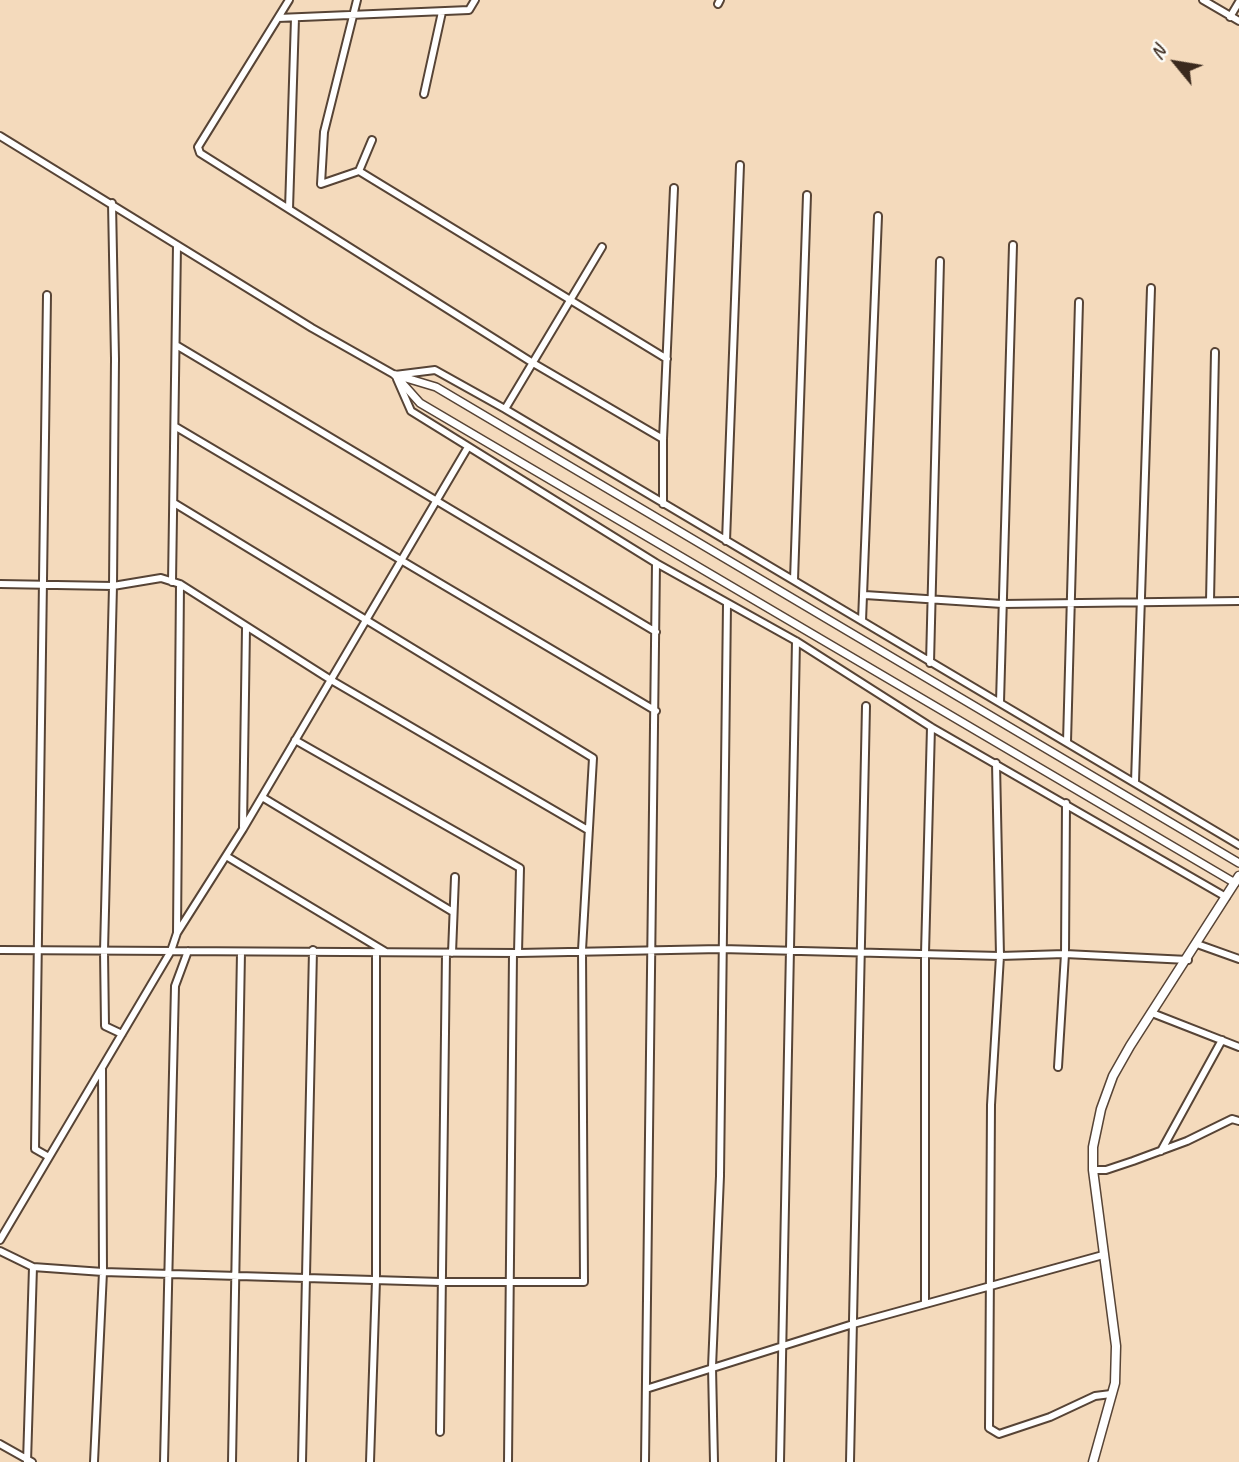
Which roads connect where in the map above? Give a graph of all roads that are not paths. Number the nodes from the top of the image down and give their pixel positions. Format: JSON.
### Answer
{"nodes":[{"id":1,"x":289,"y":0,"type":"edge"},
{"id":2,"x":357,"y":0,"type":"edge"},
{"id":3,"x":475,"y":0,"type":"edge"},
{"id":4,"x":1203,"y":0,"type":"edge"},
{"id":5,"x":1239,"y":2,"type":"edge"},
{"id":6,"x":442,"y":12,"type":"junction"},
{"id":7,"x":353,"y":16,"type":"junction"},
{"id":8,"x":1230,"y":17,"type":"junction"},
{"id":9,"x":278,"y":18,"type":"junction"},
{"id":10,"x":295,"y":18,"type":"junction"},
{"id":11,"x":1239,"y":22,"type":"edge"},
{"id":12,"x":424,"y":94,"type":"dead end"},
{"id":13,"x":0,"y":136,"type":"edge"},
{"id":14,"x":372,"y":140,"type":"dead end"},
{"id":15,"x":740,"y":165,"type":"dead end"},
{"id":16,"x":359,"y":171,"type":"junction"},
{"id":17,"x":674,"y":188,"type":"dead end"},
{"id":18,"x":807,"y":195,"type":"dead end"},
{"id":19,"x":112,"y":203,"type":"junction"},
{"id":20,"x":289,"y":209,"type":"junction"},
{"id":21,"x":878,"y":216,"type":"dead end"},
{"id":22,"x":177,"y":245,"type":"junction"},
{"id":23,"x":1013,"y":245,"type":"dead end"},
{"id":24,"x":603,"y":247,"type":"dead end"},
{"id":25,"x":940,"y":261,"type":"dead end"},
{"id":26,"x":1151,"y":288,"type":"dead end"},
{"id":27,"x":47,"y":295,"type":"dead end"},
{"id":28,"x":1079,"y":302,"type":"dead end"},
{"id":29,"x":570,"y":303,"type":"junction"},
{"id":30,"x":176,"y":345,"type":"junction"},
{"id":31,"x":1215,"y":352,"type":"dead end"},
{"id":32,"x":667,"y":359,"type":"junction"},
{"id":33,"x":533,"y":363,"type":"junction"},
{"id":34,"x":395,"y":375,"type":"junction"},
{"id":35,"x":505,"y":409,"type":"junction"},
{"id":36,"x":176,"y":427,"type":"junction"},
{"id":37,"x":663,"y":439,"type":"junction"},
{"id":38,"x":468,"y":446,"type":"junction"},
{"id":39,"x":438,"y":500,"type":"junction"},
{"id":40,"x":174,"y":503,"type":"junction"},
{"id":41,"x":663,"y":504,"type":"junction"},
{"id":42,"x":726,"y":541,"type":"junction"},
{"id":43,"x":403,"y":560,"type":"junction"},
{"id":44,"x":656,"y":563,"type":"junction"},
{"id":45,"x":794,"y":580,"type":"junction"},
{"id":46,"x":172,"y":582,"type":"junction"},
{"id":47,"x":0,"y":584,"type":"edge"},
{"id":48,"x":180,"y":584,"type":"junction"},
{"id":49,"x":41,"y":585,"type":"junction"},
{"id":50,"x":113,"y":586,"type":"junction"},
{"id":51,"x":865,"y":595,"type":"junction"},
{"id":52,"x":933,"y":599,"type":"junction"},
{"id":53,"x":1140,"y":601,"type":"junction"},
{"id":54,"x":1210,"y":601,"type":"junction"},
{"id":55,"x":1239,"y":601,"type":"edge"},
{"id":56,"x":727,"y":604,"type":"junction"},
{"id":57,"x":1002,"y":604,"type":"junction"},
{"id":58,"x":1071,"y":604,"type":"junction"},
{"id":59,"x":366,"y":621,"type":"junction"},
{"id":60,"x":862,"y":621,"type":"junction"},
{"id":61,"x":246,"y":628,"type":"junction"},
{"id":62,"x":656,"y":632,"type":"junction"},
{"id":63,"x":796,"y":641,"type":"junction"},
{"id":64,"x":930,"y":663,"type":"junction"},
{"id":65,"x":331,"y":680,"type":"junction"},
{"id":66,"x":1000,"y":702,"type":"junction"},
{"id":67,"x":866,"y":706,"type":"dead end"},
{"id":68,"x":656,"y":710,"type":"junction"},
{"id":69,"x":931,"y":727,"type":"junction"},
{"id":70,"x":295,"y":740,"type":"junction"},
{"id":71,"x":1067,"y":743,"type":"junction"},
{"id":72,"x":996,"y":763,"type":"junction"},
{"id":73,"x":1135,"y":782,"type":"junction"},
{"id":74,"x":262,"y":797,"type":"junction"},
{"id":75,"x":1066,"y":803,"type":"junction"},
{"id":76,"x":243,"y":829,"type":"junction"},
{"id":77,"x":588,"y":830,"type":"junction"},
{"id":78,"x":1239,"y":845,"type":"edge"},
{"id":79,"x":226,"y":856,"type":"junction"},
{"id":80,"x":1239,"y":863,"type":"edge"},
{"id":81,"x":455,"y":877,"type":"dead end"},
{"id":82,"x":1237,"y":879,"type":"edge"},
{"id":83,"x":1226,"y":898,"type":"junction"},
{"id":84,"x":453,"y":912,"type":"junction"},
{"id":85,"x":177,"y":933,"type":"junction"},
{"id":86,"x":1197,"y":944,"type":"junction"},
{"id":87,"x":721,"y":949,"type":"junction"},
{"id":88,"x":0,"y":950,"type":"edge"},
{"id":89,"x":313,"y":950,"type":"junction"},
{"id":90,"x":582,"y":950,"type":"junction"},
{"id":91,"x":36,"y":951,"type":"junction"},
{"id":92,"x":104,"y":951,"type":"junction"},
{"id":93,"x":171,"y":951,"type":"junction"},
{"id":94,"x":188,"y":951,"type":"junction"},
{"id":95,"x":650,"y":951,"type":"junction"},
{"id":96,"x":790,"y":951,"type":"junction"},
{"id":97,"x":241,"y":952,"type":"junction"},
{"id":98,"x":376,"y":953,"type":"junction"},
{"id":99,"x":387,"y":953,"type":"junction"},
{"id":100,"x":449,"y":953,"type":"junction"},
{"id":101,"x":516,"y":953,"type":"junction"},
{"id":102,"x":860,"y":953,"type":"junction"},
{"id":103,"x":926,"y":953,"type":"junction"},
{"id":104,"x":1065,"y":954,"type":"junction"},
{"id":105,"x":1000,"y":956,"type":"junction"},
{"id":106,"x":1239,"y":959,"type":"edge"},
{"id":107,"x":1188,"y":960,"type":"junction"},
{"id":108,"x":1152,"y":1013,"type":"junction"},
{"id":109,"x":122,"y":1034,"type":"junction"},
{"id":110,"x":1222,"y":1041,"type":"junction"},
{"id":111,"x":1239,"y":1047,"type":"edge"},
{"id":112,"x":103,"y":1067,"type":"junction"},
{"id":113,"x":1058,"y":1067,"type":"dead end"},
{"id":114,"x":1239,"y":1121,"type":"edge"},
{"id":115,"x":1161,"y":1151,"type":"junction"},
{"id":116,"x":49,"y":1157,"type":"junction"},
{"id":117,"x":1093,"y":1170,"type":"junction"},
{"id":118,"x":0,"y":1240,"type":"edge"},
{"id":119,"x":0,"y":1251,"type":"edge"},
{"id":120,"x":1104,"y":1255,"type":"junction"},
{"id":121,"x":33,"y":1267,"type":"junction"},
{"id":122,"x":103,"y":1272,"type":"junction"},
{"id":123,"x":170,"y":1273,"type":"junction"},
{"id":124,"x":235,"y":1275,"type":"junction"},
{"id":125,"x":307,"y":1277,"type":"junction"},
{"id":126,"x":376,"y":1280,"type":"junction"},
{"id":127,"x":441,"y":1282,"type":"junction"},
{"id":128,"x":510,"y":1283,"type":"junction"},
{"id":129,"x":992,"y":1284,"type":"junction"},
{"id":130,"x":925,"y":1304,"type":"junction"},
{"id":131,"x":853,"y":1324,"type":"junction"},
{"id":132,"x":783,"y":1346,"type":"junction"},
{"id":133,"x":712,"y":1367,"type":"junction"},
{"id":134,"x":649,"y":1388,"type":"junction"},
{"id":135,"x":1111,"y":1394,"type":"junction"},
{"id":136,"x":440,"y":1432,"type":"dead end"},
{"id":137,"x":0,"y":1444,"type":"edge"},
{"id":138,"x":29,"y":1461,"type":"edge"},
{"id":139,"x":94,"y":1462,"type":"edge"},
{"id":140,"x":164,"y":1462,"type":"edge"},
{"id":141,"x":232,"y":1462,"type":"edge"},
{"id":142,"x":302,"y":1462,"type":"edge"},
{"id":143,"x":370,"y":1462,"type":"edge"},
{"id":144,"x":508,"y":1462,"type":"edge"},
{"id":145,"x":645,"y":1462,"type":"edge"},
{"id":146,"x":714,"y":1462,"type":"edge"},
{"id":147,"x":780,"y":1462,"type":"edge"},
{"id":148,"x":850,"y":1462,"type":"edge"},
{"id":149,"x":1093,"y":1462,"type":"edge"}],
"edges":[{"from":1,"to":9,"type":"street"},
{"from":2,"to":7,"type":"street"},
{"from":3,"to":6,"type":"street"},
{"from":4,"to":8,"type":"street"},
{"from":5,"to":8,"type":"street"},
{"from":6,"to":7,"type":"street"},
{"from":6,"to":12,"type":"street"},
{"from":7,"to":10,"type":"street"},
{"from":7,"to":16,"type":"street"},
{"from":8,"to":11,"type":"street"},
{"from":9,"to":10,"type":"street"},
{"from":9,"to":20,"type":"street"},
{"from":10,"to":20,"type":"street"},
{"from":13,"to":19,"type":"street"},
{"from":14,"to":16,"type":"street"},
{"from":15,"to":42,"type":"street"},
{"from":16,"to":29,"type":"street"},
{"from":17,"to":32,"type":"street"},
{"from":18,"to":45,"type":"street"},
{"from":19,"to":22,"type":"street"},
{"from":19,"to":50,"type":"street"},
{"from":20,"to":33,"type":"street"},
{"from":21,"to":51,"type":"street"},
{"from":22,"to":30,"type":"street"},
{"from":22,"to":34,"type":"street"},
{"from":23,"to":57,"type":"street"},
{"from":24,"to":29,"type":"street"},
{"from":25,"to":52,"type":"street"},
{"from":26,"to":53,"type":"street"},
{"from":27,"to":49,"type":"street"},
{"from":28,"to":58,"type":"street"},
{"from":29,"to":32,"type":"street"},
{"from":29,"to":33,"type":"street"},
{"from":30,"to":36,"type":"street"},
{"from":30,"to":39,"type":"street"},
{"from":31,"to":54,"type":"street"},
{"from":32,"to":37,"type":"street"},
{"from":33,"to":35,"type":"street"},
{"from":33,"to":37,"type":"street"},
{"from":34,"to":35,"type":"street"},
{"from":34,"to":38,"type":"street"},
{"from":34,"to":80,"type":"street"},
{"from":34,"to":82,"type":"street"},
{"from":35,"to":41,"type":"street"},
{"from":36,"to":40,"type":"street"},
{"from":36,"to":43,"type":"street"},
{"from":37,"to":41,"type":"street"},
{"from":38,"to":39,"type":"street"},
{"from":38,"to":44,"type":"street"},
{"from":39,"to":43,"type":"street"},
{"from":39,"to":62,"type":"street"},
{"from":40,"to":46,"type":"street"},
{"from":40,"to":59,"type":"street"},
{"from":41,"to":42,"type":"street"},
{"from":42,"to":45,"type":"street"},
{"from":43,"to":59,"type":"street"},
{"from":43,"to":68,"type":"street"},
{"from":44,"to":56,"type":"street"},
{"from":44,"to":62,"type":"street"},
{"from":45,"to":60,"type":"street"},
{"from":46,"to":48,"type":"street"},
{"from":46,"to":50,"type":"street"},
{"from":47,"to":49,"type":"street"},
{"from":48,"to":61,"type":"street"},
{"from":48,"to":85,"type":"street"},
{"from":49,"to":50,"type":"street"},
{"from":49,"to":91,"type":"street"},
{"from":50,"to":92,"type":"street"},
{"from":51,"to":52,"type":"street"},
{"from":51,"to":60,"type":"street"},
{"from":52,"to":57,"type":"street"},
{"from":52,"to":64,"type":"street"},
{"from":53,"to":54,"type":"street"},
{"from":53,"to":58,"type":"street"},
{"from":53,"to":73,"type":"street"},
{"from":54,"to":55,"type":"street"},
{"from":56,"to":63,"type":"street"},
{"from":56,"to":87,"type":"street"},
{"from":57,"to":58,"type":"street"},
{"from":57,"to":66,"type":"street"},
{"from":58,"to":71,"type":"street"},
{"from":59,"to":65,"type":"street"},
{"from":59,"to":77,"type":"street"},
{"from":60,"to":64,"type":"street"},
{"from":61,"to":65,"type":"street"},
{"from":61,"to":76,"type":"street"},
{"from":62,"to":68,"type":"street"},
{"from":63,"to":69,"type":"street"},
{"from":63,"to":96,"type":"street"},
{"from":64,"to":66,"type":"street"},
{"from":65,"to":70,"type":"street"},
{"from":65,"to":77,"type":"street"},
{"from":66,"to":71,"type":"street"},
{"from":67,"to":102,"type":"street"},
{"from":68,"to":95,"type":"street"},
{"from":69,"to":72,"type":"street"},
{"from":69,"to":103,"type":"street"},
{"from":70,"to":74,"type":"street"},
{"from":70,"to":101,"type":"street"},
{"from":71,"to":73,"type":"street"},
{"from":72,"to":75,"type":"street"},
{"from":72,"to":105,"type":"street"},
{"from":73,"to":78,"type":"street"},
{"from":74,"to":76,"type":"street"},
{"from":74,"to":84,"type":"street"},
{"from":75,"to":83,"type":"street"},
{"from":75,"to":104,"type":"street"},
{"from":76,"to":79,"type":"street"},
{"from":77,"to":90,"type":"street"},
{"from":79,"to":85,"type":"street"},
{"from":79,"to":99,"type":"street"},
{"from":81,"to":84,"type":"street"},
{"from":82,"to":83,"type":"main road"},
{"from":83,"to":86,"type":"main road"},
{"from":84,"to":100,"type":"street"},
{"from":85,"to":93,"type":"street"},
{"from":86,"to":106,"type":"street"},
{"from":86,"to":107,"type":"main road"},
{"from":87,"to":95,"type":"street"},
{"from":87,"to":96,"type":"street"},
{"from":87,"to":133,"type":"street"},
{"from":88,"to":91,"type":"street"},
{"from":89,"to":97,"type":"street"},
{"from":89,"to":98,"type":"street"},
{"from":89,"to":125,"type":"street"},
{"from":90,"to":95,"type":"street"},
{"from":90,"to":101,"type":"street"},
{"from":90,"to":128,"type":"street"},
{"from":91,"to":92,"type":"street"},
{"from":91,"to":116,"type":"street"},
{"from":92,"to":93,"type":"street"},
{"from":92,"to":109,"type":"street"},
{"from":93,"to":94,"type":"street"},
{"from":93,"to":109,"type":"street"},
{"from":94,"to":97,"type":"street"},
{"from":94,"to":123,"type":"street"},
{"from":95,"to":134,"type":"street"},
{"from":96,"to":102,"type":"street"},
{"from":96,"to":132,"type":"street"},
{"from":97,"to":124,"type":"street"},
{"from":98,"to":99,"type":"street"},
{"from":98,"to":126,"type":"street"},
{"from":99,"to":100,"type":"street"},
{"from":100,"to":101,"type":"street"},
{"from":100,"to":127,"type":"street"},
{"from":101,"to":128,"type":"street"},
{"from":102,"to":103,"type":"street"},
{"from":102,"to":131,"type":"street"},
{"from":103,"to":105,"type":"street"},
{"from":103,"to":130,"type":"street"},
{"from":104,"to":105,"type":"street"},
{"from":104,"to":107,"type":"street"},
{"from":104,"to":113,"type":"street"},
{"from":105,"to":129,"type":"street"},
{"from":107,"to":108,"type":"main road"},
{"from":108,"to":110,"type":"street"},
{"from":108,"to":117,"type":"main road"},
{"from":109,"to":112,"type":"street"},
{"from":110,"to":111,"type":"street"},
{"from":110,"to":115,"type":"street"},
{"from":112,"to":116,"type":"street"},
{"from":112,"to":122,"type":"street"},
{"from":114,"to":115,"type":"street"},
{"from":115,"to":117,"type":"street"},
{"from":116,"to":118,"type":"street"},
{"from":117,"to":120,"type":"main road"},
{"from":119,"to":121,"type":"street"},
{"from":120,"to":129,"type":"street"},
{"from":120,"to":135,"type":"main road"},
{"from":121,"to":122,"type":"street"},
{"from":121,"to":138,"type":"street"},
{"from":122,"to":123,"type":"street"},
{"from":122,"to":139,"type":"street"},
{"from":123,"to":124,"type":"street"},
{"from":123,"to":140,"type":"street"},
{"from":124,"to":125,"type":"street"},
{"from":124,"to":141,"type":"street"},
{"from":125,"to":126,"type":"street"},
{"from":125,"to":142,"type":"street"},
{"from":126,"to":127,"type":"street"},
{"from":126,"to":143,"type":"street"},
{"from":127,"to":128,"type":"street"},
{"from":127,"to":136,"type":"street"},
{"from":128,"to":144,"type":"street"},
{"from":129,"to":130,"type":"street"},
{"from":129,"to":135,"type":"street"},
{"from":130,"to":131,"type":"street"},
{"from":131,"to":132,"type":"street"},
{"from":131,"to":148,"type":"street"},
{"from":132,"to":133,"type":"street"},
{"from":132,"to":147,"type":"street"},
{"from":133,"to":134,"type":"street"},
{"from":133,"to":146,"type":"street"},
{"from":134,"to":145,"type":"street"},
{"from":135,"to":149,"type":"main road"},
{"from":137,"to":138,"type":"street"}]}
